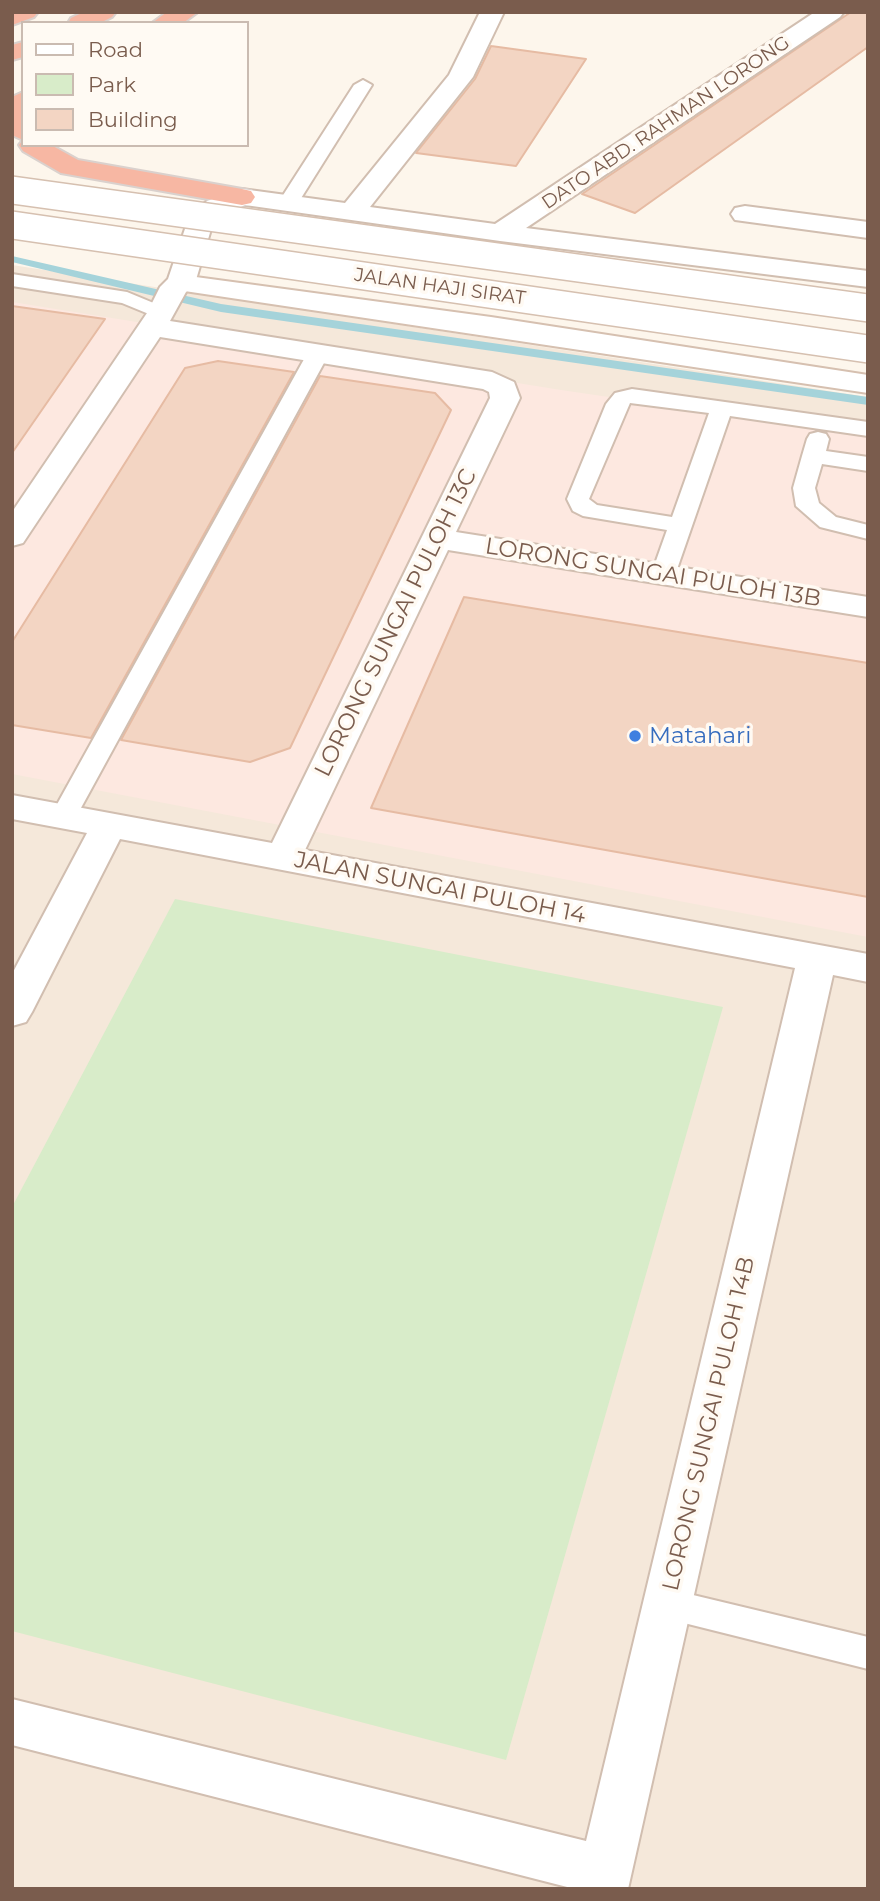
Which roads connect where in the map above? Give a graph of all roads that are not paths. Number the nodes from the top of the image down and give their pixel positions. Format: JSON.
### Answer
{"nodes":[{"id":1,"x":26,"y":12,"type":"edge"},
{"id":2,"x":186,"y":12,"type":"edge"},
{"id":3,"x":492,"y":12,"type":"edge"},
{"id":4,"x":832,"y":12,"type":"edge"},
{"id":5,"x":12,"y":18,"type":"edge"},
{"id":6,"x":168,"y":21,"type":"edge"},
{"id":7,"x":363,"y":85,"type":"dead end"},
{"id":8,"x":21,"y":104,"type":"edge"},
{"id":9,"x":21,"y":129,"type":"edge"},
{"id":10,"x":35,"y":147,"type":"edge"},
{"id":11,"x":12,"y":190,"type":"edge"},
{"id":12,"x":242,"y":197,"type":"junction"},
{"id":13,"x":288,"y":203,"type":"junction"},
{"id":14,"x":352,"y":212,"type":"junction"},
{"id":15,"x":745,"y":214,"type":"dead end"},
{"id":16,"x":12,"y":225,"type":"edge"},
{"id":17,"x":868,"y":230,"type":"edge"},
{"id":18,"x":500,"y":233,"type":"junction"},
{"id":19,"x":868,"y":279,"type":"edge"},
{"id":20,"x":12,"y":280,"type":"edge"},
{"id":21,"x":166,"y":304,"type":"junction"},
{"id":22,"x":868,"y":307,"type":"edge"},
{"id":23,"x":868,"y":349,"type":"edge"},
{"id":24,"x":319,"y":352,"type":"junction"},
{"id":25,"x":868,"y":384,"type":"edge"},
{"id":26,"x":722,"y":408,"type":"junction"},
{"id":27,"x":824,"y":423,"type":"junction"},
{"id":28,"x":868,"y":429,"type":"edge"},
{"id":29,"x":813,"y":456,"type":"junction"},
{"id":30,"x":868,"y":464,"type":"edge"},
{"id":31,"x":679,"y":525,"type":"junction"},
{"id":32,"x":868,"y":532,"type":"edge"},
{"id":33,"x":12,"y":536,"type":"edge"},
{"id":34,"x":438,"y":539,"type":"junction"},
{"id":35,"x":663,"y":575,"type":"junction"},
{"id":36,"x":868,"y":607,"type":"edge"},
{"id":37,"x":12,"y":807,"type":"edge"},
{"id":38,"x":63,"y":817,"type":"junction"},
{"id":39,"x":109,"y":825,"type":"junction"},
{"id":40,"x":283,"y":858,"type":"junction"},
{"id":41,"x":817,"y":958,"type":"junction"},
{"id":42,"x":868,"y":968,"type":"edge"},
{"id":43,"x":12,"y":1012,"type":"edge"},
{"id":44,"x":667,"y":1605,"type":"junction"},
{"id":45,"x":868,"y":1653,"type":"edge"},
{"id":46,"x":12,"y":1722,"type":"edge"},
{"id":47,"x":603,"y":1880,"type":"edge"}],
"edges":[{"from":1,"to":5,"type":"highway"},
{"from":2,"to":6,"type":"highway"},
{"from":3,"to":14,"type":"street"},
{"from":4,"to":18,"type":"street","name":"DATO ABD. RAHMAN LORONG"},
{"from":7,"to":13,"type":"lane"},
{"from":8,"to":9,"type":"highway"},
{"from":10,"to":12,"type":"highway"},
{"from":11,"to":22,"type":"street","name":"JALAN HAJI SIRAT","bridge":true},
{"from":12,"to":13,"type":"street"},
{"from":12,"to":21,"type":"street"},
{"from":13,"to":14,"type":"street"},
{"from":14,"to":18,"type":"street"},
{"from":15,"to":17,"type":"street"},
{"from":16,"to":23,"type":"street","name":"JALAN HAJI SIRAT","bridge":true},
{"from":18,"to":19,"type":"street"},
{"from":20,"to":21,"type":"lane"},
{"from":21,"to":24,"type":"street"},
{"from":21,"to":25,"type":"street"},
{"from":21,"to":33,"type":"street"},
{"from":24,"to":34,"type":"street","name":"LORONG SUNGAI PULOH 13C"},
{"from":24,"to":38,"type":"lane"},
{"from":26,"to":27,"type":"lane"},
{"from":26,"to":31,"type":"lane"},
{"from":26,"to":31,"type":"lane"},
{"from":27,"to":28,"type":"lane"},
{"from":27,"to":29,"type":"lane"},
{"from":29,"to":30,"type":"lane"},
{"from":29,"to":32,"type":"lane"},
{"from":31,"to":35,"type":"lane"},
{"from":34,"to":35,"type":"street","name":"LORONG SUNGAI PULOH 13B"},
{"from":34,"to":40,"type":"street","name":"LORONG SUNGAI PULOH 13C"},
{"from":35,"to":36,"type":"street","name":"LORONG SUNGAI PULOH 13B"},
{"from":37,"to":38,"type":"street","name":"JALAN SUNGAI PULOH 14"},
{"from":38,"to":39,"type":"street","name":"JALAN SUNGAI PULOH 14"},
{"from":39,"to":40,"type":"street","name":"JALAN SUNGAI PULOH 14"},
{"from":39,"to":43,"type":"street"},
{"from":40,"to":41,"type":"street","name":"JALAN SUNGAI PULOH 14"},
{"from":41,"to":42,"type":"street","name":"JALAN SUNGAI PULOH 14"},
{"from":41,"to":44,"type":"street","name":"LORONG SUNGAI PULOH 14B"},
{"from":44,"to":45,"type":"lane"},
{"from":44,"to":47,"type":"street","name":"LORONG SUNGAI PULOH 14B"},
{"from":46,"to":47,"type":"street"}]}
